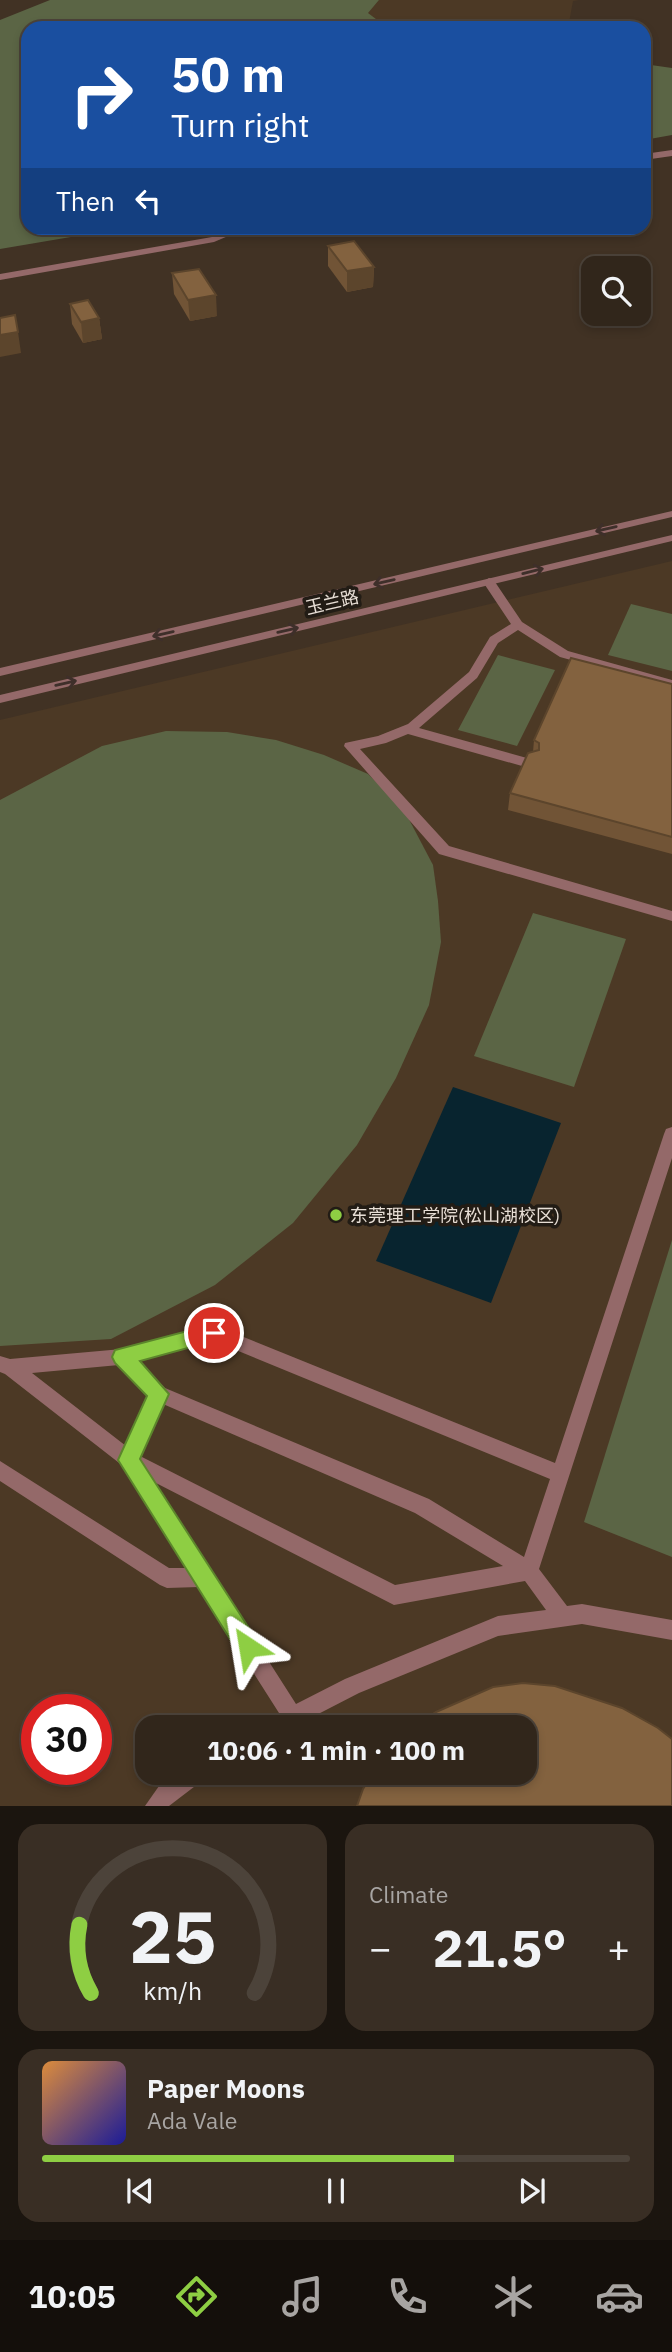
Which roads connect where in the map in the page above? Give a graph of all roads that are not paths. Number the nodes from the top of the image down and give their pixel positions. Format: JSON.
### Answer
{"nodes":[{"id":1,"x":672,"y":153,"type":"edge"},
{"id":2,"x":651,"y":156,"type":"edge"},
{"id":3,"x":225,"y":235,"type":"edge"},
{"id":4,"x":0,"y":277,"type":"edge"},
{"id":5,"x":672,"y":514,"type":"edge"},
{"id":6,"x":672,"y":538,"type":"edge"},
{"id":7,"x":489,"y":582,"type":"junction"},
{"id":8,"x":518,"y":625,"type":"junction"},
{"id":9,"x":0,"y":672,"type":"edge"},
{"id":10,"x":672,"y":684,"type":"edge"},
{"id":11,"x":0,"y":699,"type":"edge"},
{"id":12,"x":406,"y":729,"type":"junction"},
{"id":13,"x":529,"y":763,"type":"edge"},
{"id":14,"x":672,"y":916,"type":"edge"},
{"id":15,"x":672,"y":1134,"type":"edge"},
{"id":16,"x":122,"y":1357,"type":"junction"},
{"id":17,"x":5,"y":1366,"type":"edge"},
{"id":18,"x":159,"y":1394,"type":"junction"},
{"id":19,"x":129,"y":1460,"type":"junction"},
{"id":20,"x":0,"y":1469,"type":"edge"},
{"id":21,"x":561,"y":1474,"type":"junction"},
{"id":22,"x":529,"y":1571,"type":"junction"},
{"id":23,"x":203,"y":1577,"type":"junction"},
{"id":24,"x":563,"y":1617,"type":"junction"},
{"id":25,"x":672,"y":1630,"type":"edge"},
{"id":26,"x":292,"y":1715,"type":"edge"},
{"id":27,"x":297,"y":1715,"type":"edge"},
{"id":28,"x":178,"y":1785,"type":"edge"},
{"id":29,"x":155,"y":1806,"type":"edge"}],
"edges":[{"from":1,"to":2,"type":"street"},
{"from":3,"to":4,"type":"street"},
{"from":5,"to":9,"type":"street","name":"玉兰路","one_way":true},
{"from":7,"to":6,"type":"street","name":"玉兰路","one_way":true},
{"from":7,"to":8,"type":"street"},
{"from":11,"to":7,"type":"street","name":"玉兰路","one_way":true},
{"from":8,"to":10,"type":"street"},
{"from":8,"to":12,"type":"street"},
{"from":12,"to":13,"type":"street"},
{"from":12,"to":14,"type":"street"},
{"from":15,"to":21,"type":"street"},
{"from":16,"to":17,"type":"street"},
{"from":16,"to":18,"type":"street"},
{"from":16,"to":21,"type":"street"},
{"from":17,"to":19,"type":"street"},
{"from":18,"to":19,"type":"street"},
{"from":18,"to":22,"type":"street"},
{"from":19,"to":22,"type":"street"},
{"from":19,"to":23,"type":"street"},
{"from":20,"to":23,"type":"street"},
{"from":21,"to":22,"type":"street"},
{"from":22,"to":24,"type":"street"},
{"from":23,"to":26,"type":"street"},
{"from":24,"to":25,"type":"street"},
{"from":24,"to":27,"type":"street"},
{"from":28,"to":29,"type":"street"}]}
